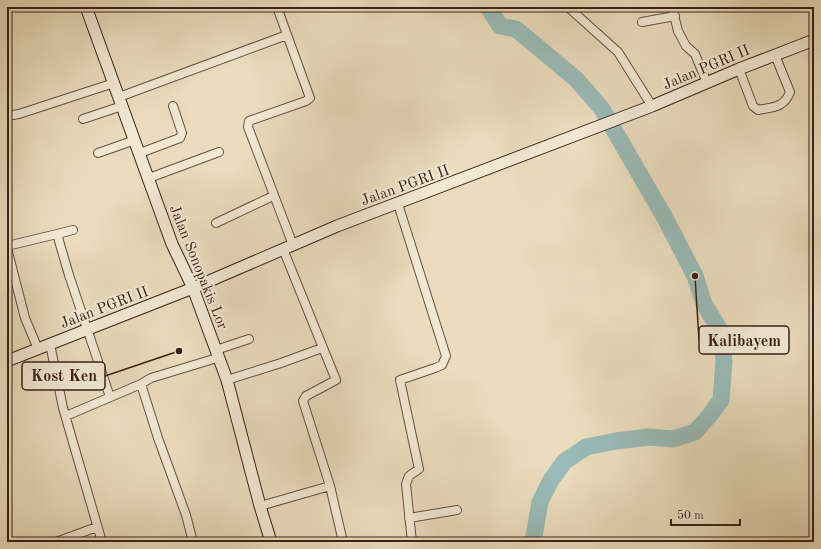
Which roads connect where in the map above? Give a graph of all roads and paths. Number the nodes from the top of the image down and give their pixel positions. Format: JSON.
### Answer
{"nodes":[{"id":1,"x":86,"y":7,"type":"edge"},
{"id":2,"x":277,"y":7,"type":"edge"},
{"id":3,"x":568,"y":7,"type":"edge"},
{"id":4,"x":672,"y":7,"type":"edge"},
{"id":5,"x":674,"y":16,"type":"junction"},
{"id":6,"x":642,"y":22,"type":"dead end"},
{"id":7,"x":287,"y":35,"type":"junction"},
{"id":8,"x":814,"y":40,"type":"edge"},
{"id":9,"x":775,"y":55,"type":"junction"},
{"id":10,"x":739,"y":69,"type":"junction"},
{"id":11,"x":114,"y":83,"type":"junction"},
{"id":12,"x":707,"y":83,"type":"junction"},
{"id":13,"x":120,"y":101,"type":"junction"},
{"id":14,"x":173,"y":106,"type":"dead end"},
{"id":15,"x":652,"y":106,"type":"junction"},
{"id":16,"x":7,"y":116,"type":"edge"},
{"id":17,"x":83,"y":119,"type":"dead end"},
{"id":18,"x":135,"y":140,"type":"junction"},
{"id":19,"x":219,"y":152,"type":"dead end"},
{"id":20,"x":98,"y":153,"type":"dead end"},
{"id":21,"x":140,"y":153,"type":"junction"},
{"id":22,"x":149,"y":178,"type":"junction"},
{"id":23,"x":273,"y":196,"type":"junction"},
{"id":24,"x":398,"y":204,"type":"junction"},
{"id":25,"x":216,"y":223,"type":"dead end"},
{"id":26,"x":73,"y":230,"type":"dead end"},
{"id":27,"x":57,"y":234,"type":"junction"},
{"id":28,"x":7,"y":247,"type":"edge"},
{"id":29,"x":288,"y":247,"type":"junction"},
{"id":30,"x":193,"y":288,"type":"junction"},
{"id":31,"x":87,"y":329,"type":"junction"},
{"id":32,"x":249,"y":340,"type":"dead end"},
{"id":33,"x":50,"y":344,"type":"junction"},
{"id":34,"x":322,"y":348,"type":"junction"},
{"id":35,"x":38,"y":349,"type":"junction"},
{"id":36,"x":217,"y":354,"type":"junction"},
{"id":37,"x":7,"y":361,"type":"edge"},
{"id":38,"x":227,"y":380,"type":"junction"},
{"id":39,"x":141,"y":384,"type":"junction"},
{"id":40,"x":110,"y":397,"type":"junction"},
{"id":41,"x":66,"y":416,"type":"junction"},
{"id":42,"x":330,"y":486,"type":"junction"},
{"id":43,"x":260,"y":506,"type":"junction"},
{"id":44,"x":457,"y":510,"type":"dead end"},
{"id":45,"x":409,"y":518,"type":"junction"},
{"id":46,"x":97,"y":527,"type":"junction"},
{"id":47,"x":268,"y":541,"type":"edge"},
{"id":48,"x":56,"y":542,"type":"edge"},
{"id":49,"x":102,"y":542,"type":"edge"},
{"id":50,"x":193,"y":542,"type":"edge"},
{"id":51,"x":343,"y":542,"type":"edge"},
{"id":52,"x":378,"y":542,"type":"edge"},
{"id":53,"x":384,"y":542,"type":"edge"},
{"id":54,"x":412,"y":542,"type":"edge"}],
"edges":[{"from":1,"to":11,"type":"street","name":"Jalan Sonopakis Lor"},
{"from":2,"to":7,"type":"street"},
{"from":3,"to":15,"type":"street"},
{"from":4,"to":5,"type":"street"},
{"from":5,"to":6,"type":"street"},
{"from":5,"to":12,"type":"street"},
{"from":7,"to":13,"type":"street"},
{"from":7,"to":23,"type":"street"},
{"from":8,"to":9,"type":"street","name":"Jalan PGRI II"},
{"from":9,"to":10,"type":"street","name":"Jalan PGRI II"},
{"from":9,"to":10,"type":"street"},
{"from":10,"to":12,"type":"street","name":"Jalan PGRI II"},
{"from":11,"to":13,"type":"street","name":"Jalan Sonopakis Lor"},
{"from":11,"to":16,"type":"street"},
{"from":12,"to":15,"type":"street","name":"Jalan PGRI II"},
{"from":13,"to":17,"type":"street"},
{"from":13,"to":18,"type":"street","name":"Jalan Sonopakis Lor"},
{"from":14,"to":21,"type":"street"},
{"from":15,"to":24,"type":"street","name":"Jalan PGRI II"},
{"from":18,"to":20,"type":"street"},
{"from":18,"to":21,"type":"street","name":"Jalan Sonopakis Lor"},
{"from":19,"to":22,"type":"street"},
{"from":21,"to":22,"type":"street","name":"Jalan Sonopakis Lor"},
{"from":22,"to":30,"type":"street","name":"Jalan Sonopakis Lor"},
{"from":23,"to":25,"type":"street"},
{"from":23,"to":29,"type":"street"},
{"from":24,"to":29,"type":"street","name":"Jalan PGRI II"},
{"from":24,"to":45,"type":"street"},
{"from":26,"to":27,"type":"street"},
{"from":27,"to":28,"type":"street"},
{"from":27,"to":31,"type":"street"},
{"from":28,"to":35,"type":"street"},
{"from":29,"to":30,"type":"street","name":"Jalan PGRI II"},
{"from":29,"to":34,"type":"street"},
{"from":30,"to":31,"type":"street","name":"Jalan PGRI II"},
{"from":30,"to":36,"type":"street","name":"Jalan Sonopakis Lor"},
{"from":31,"to":33,"type":"street","name":"Jalan PGRI II"},
{"from":31,"to":40,"type":"street"},
{"from":32,"to":36,"type":"street"},
{"from":33,"to":35,"type":"street","name":"Jalan PGRI II"},
{"from":33,"to":41,"type":"street"},
{"from":34,"to":38,"type":"street"},
{"from":34,"to":42,"type":"street"},
{"from":35,"to":37,"type":"street","name":"Jalan PGRI II"},
{"from":36,"to":38,"type":"street","name":"Jalan Sonopakis Lor"},
{"from":36,"to":39,"type":"street"},
{"from":38,"to":43,"type":"street","name":"Jalan Sonopakis Lor"},
{"from":39,"to":40,"type":"street"},
{"from":39,"to":50,"type":"street"},
{"from":40,"to":41,"type":"street"},
{"from":41,"to":46,"type":"street"},
{"from":42,"to":43,"type":"street"},
{"from":42,"to":51,"type":"street"},
{"from":43,"to":47,"type":"street","name":"Jalan Sonopakis Lor"},
{"from":44,"to":45,"type":"street"},
{"from":45,"to":54,"type":"street"},
{"from":46,"to":48,"type":"street"},
{"from":46,"to":49,"type":"street"},
{"from":52,"to":53,"type":"street"}]}
